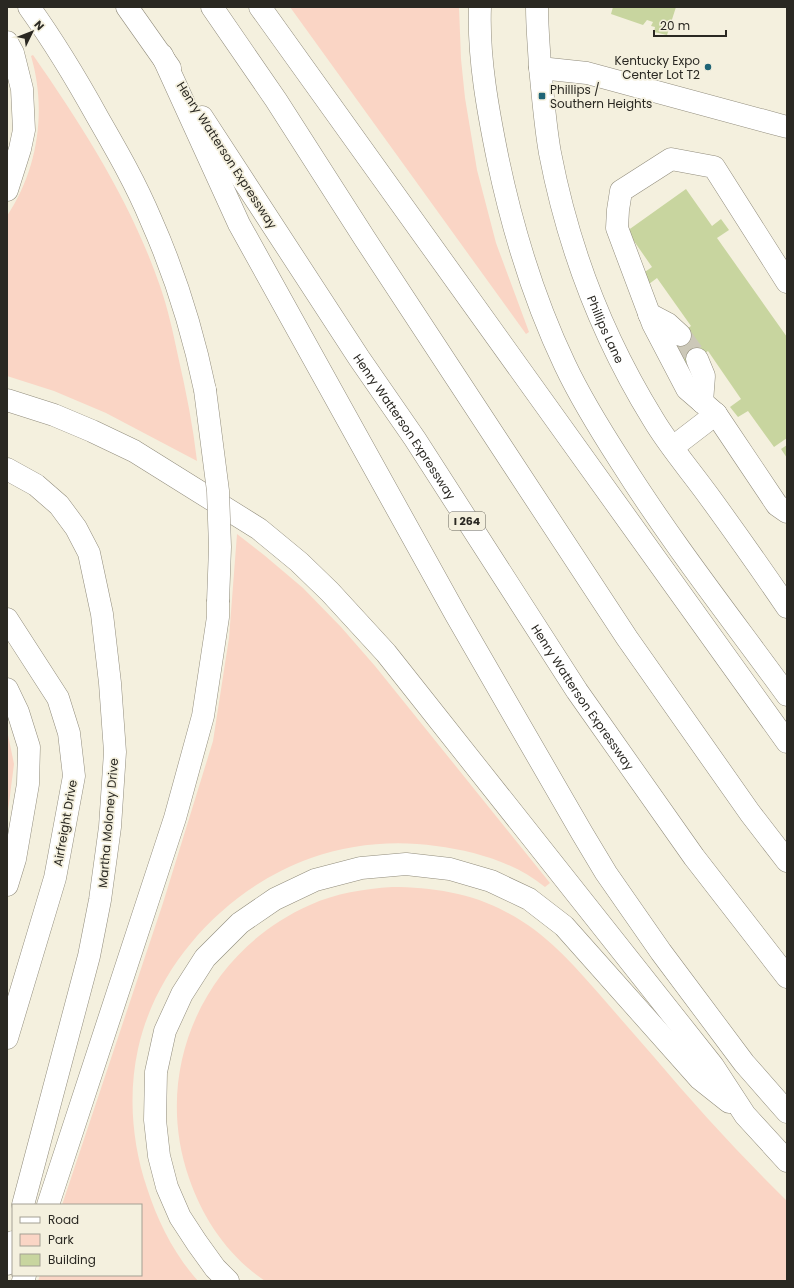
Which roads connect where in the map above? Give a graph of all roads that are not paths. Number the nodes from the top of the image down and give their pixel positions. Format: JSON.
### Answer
{"nodes":[{"id":1,"x":29,"y":7,"type":"edge"},
{"id":2,"x":127,"y":7,"type":"edge"},
{"id":3,"x":212,"y":7,"type":"edge"},
{"id":4,"x":260,"y":7,"type":"edge"},
{"id":5,"x":480,"y":7,"type":"edge"},
{"id":6,"x":537,"y":7,"type":"edge"},
{"id":7,"x":7,"y":42,"type":"edge"},
{"id":8,"x":162,"y":55,"type":"junction"},
{"id":9,"x":540,"y":68,"type":"junction"},
{"id":10,"x":787,"y":127,"type":"edge"},
{"id":11,"x":7,"y":190,"type":"edge"},
{"id":12,"x":787,"y":282,"type":"edge"},
{"id":13,"x":650,"y":314,"type":"junction"},
{"id":14,"x":680,"y":335,"type":"tunnel mouth"},
{"id":15,"x":697,"y":359,"type":"tunnel mouth"},
{"id":16,"x":7,"y":400,"type":"edge"},
{"id":17,"x":709,"y":408,"type":"junction"},
{"id":18,"x":673,"y":447,"type":"junction"},
{"id":19,"x":7,"y":469,"type":"edge"},
{"id":20,"x":787,"y":512,"type":"edge"},
{"id":21,"x":787,"y":607,"type":"edge"},
{"id":22,"x":7,"y":619,"type":"edge"},
{"id":23,"x":7,"y":689,"type":"edge"},
{"id":24,"x":787,"y":695,"type":"edge"},
{"id":25,"x":787,"y":742,"type":"edge"},
{"id":26,"x":787,"y":861,"type":"edge"},
{"id":27,"x":7,"y":885,"type":"edge"},
{"id":28,"x":787,"y":977,"type":"edge"},
{"id":29,"x":7,"y":1038,"type":"edge"},
{"id":30,"x":787,"y":1112,"type":"edge"},
{"id":31,"x":745,"y":1115,"type":"junction"},
{"id":32,"x":787,"y":1161,"type":"edge"},
{"id":33,"x":23,"y":1204,"type":"edge"},
{"id":34,"x":48,"y":1204,"type":"edge"},
{"id":35,"x":12,"y":1246,"type":"edge"},
{"id":36,"x":7,"y":1264,"type":"edge"},
{"id":37,"x":228,"y":1281,"type":"edge"}],
"edges":[{"from":1,"to":34,"type":"main road","bridge":true},
{"from":2,"to":8,"type":"main road","name":"Henry Watterson Expressway","number":"I 264"},
{"from":3,"to":26,"type":"main road"},
{"from":4,"to":25,"type":"main road"},
{"from":5,"to":24,"type":"main road"},
{"from":6,"to":9,"type":"main road","name":"Phillips Lane"},
{"from":7,"to":11,"type":"main road"},
{"from":8,"to":28,"type":"main road","name":"Henry Watterson Expressway","number":"I 264"},
{"from":8,"to":30,"type":"main road"},
{"from":9,"to":10,"type":"main road"},
{"from":9,"to":18,"type":"main road","name":"Phillips Lane"},
{"from":12,"to":13,"type":"main road"},
{"from":13,"to":14,"type":"main road"},
{"from":13,"to":17,"type":"main road"},
{"from":15,"to":17,"type":"main road"},
{"from":16,"to":31,"type":"main road"},
{"from":17,"to":18,"type":"main road"},
{"from":17,"to":20,"type":"main road"},
{"from":18,"to":21,"type":"main road","name":"Phillips Lane"},
{"from":19,"to":33,"type":"main road","name":"Martha Moloney Drive"},
{"from":22,"to":29,"type":"main road","name":"Airfreight Drive"},
{"from":23,"to":27,"type":"main road"},
{"from":31,"to":32,"type":"main road"},
{"from":31,"to":37,"type":"main road"},
{"from":35,"to":36,"type":"main road"}]}
